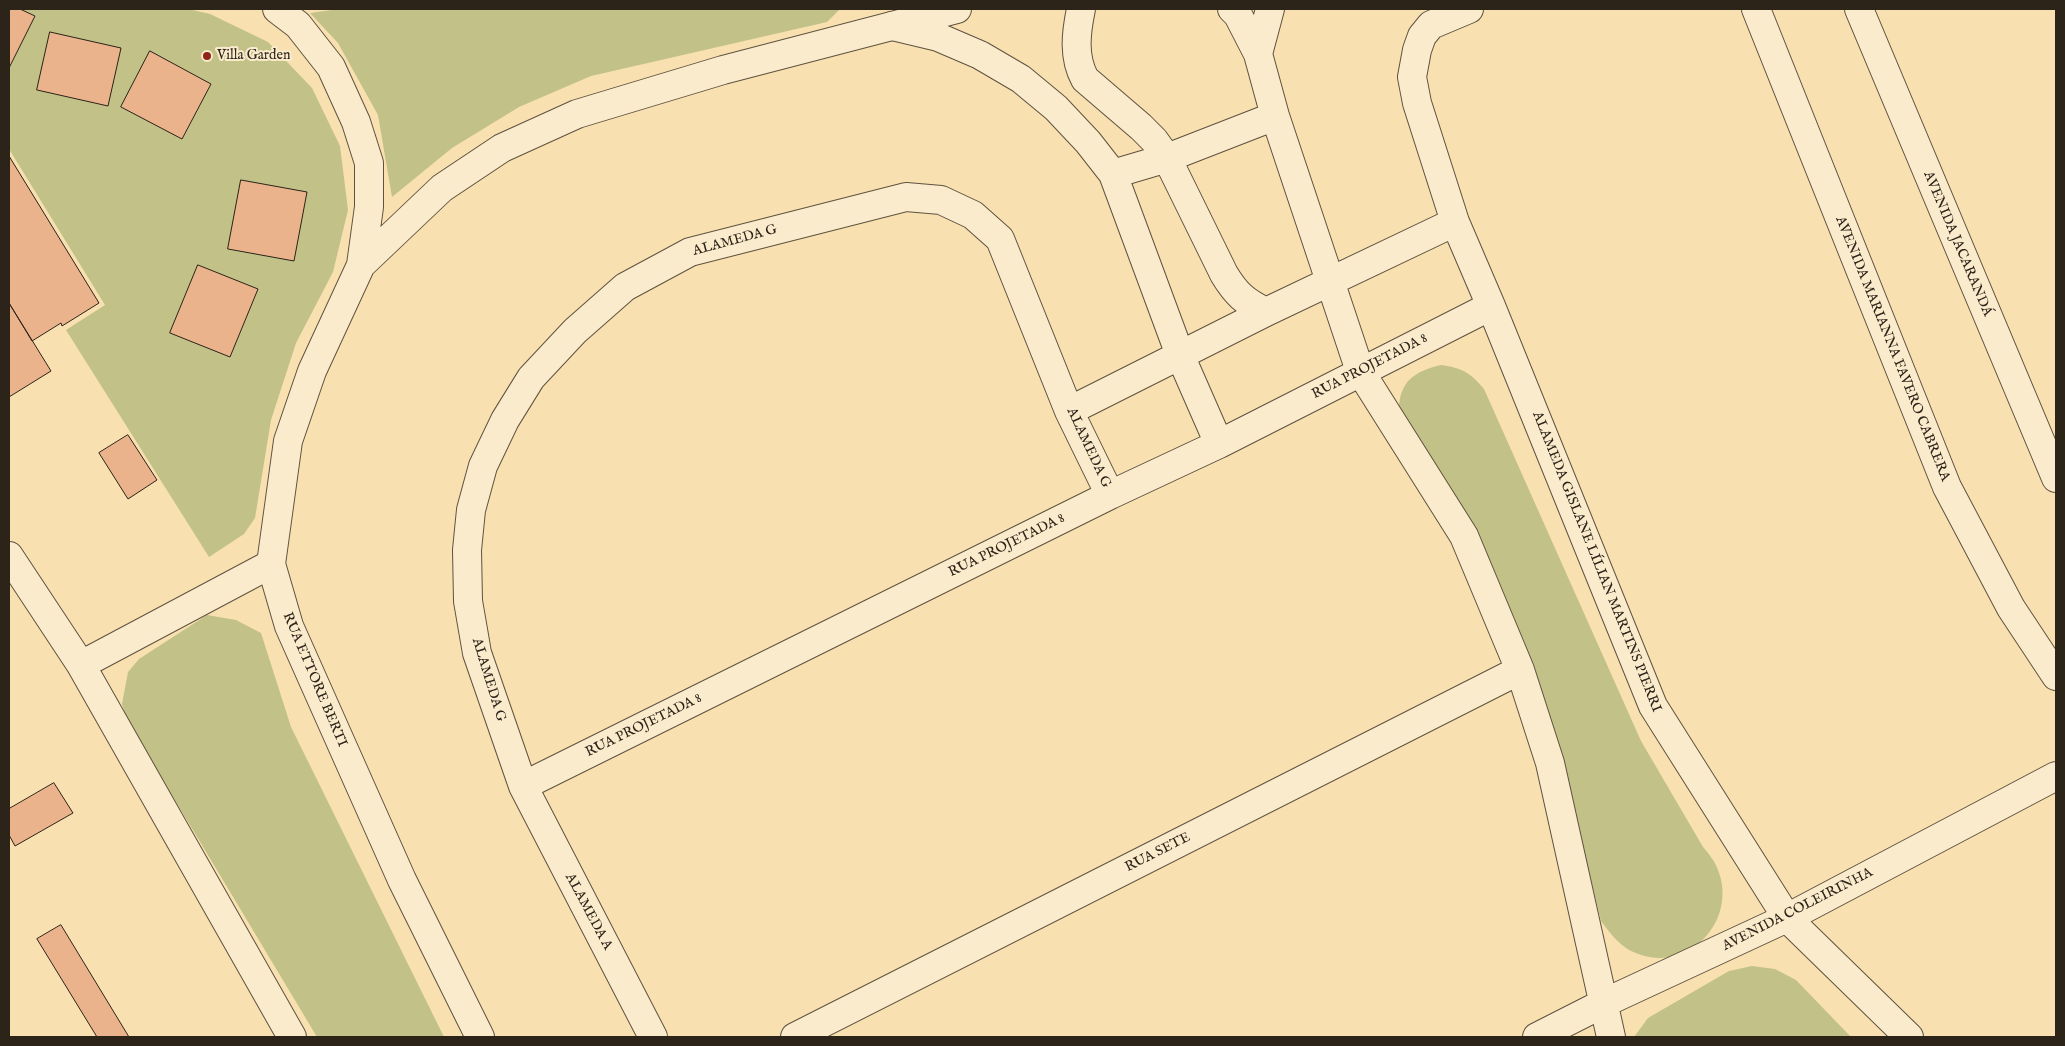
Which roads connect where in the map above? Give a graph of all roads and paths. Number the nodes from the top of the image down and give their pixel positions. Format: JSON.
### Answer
{"nodes":[{"id":1,"x":277,"y":9,"type":"edge"},
{"id":2,"x":957,"y":9,"type":"edge"},
{"id":3,"x":1081,"y":9,"type":"edge"},
{"id":4,"x":1232,"y":9,"type":"edge"},
{"id":5,"x":1270,"y":9,"type":"edge"},
{"id":6,"x":1469,"y":9,"type":"edge"},
{"id":7,"x":1756,"y":9,"type":"edge"},
{"id":8,"x":1859,"y":9,"type":"edge"},
{"id":9,"x":889,"y":18,"type":"edge"},
{"id":10,"x":1258,"y":54,"type":"junction"},
{"id":11,"x":1275,"y":116,"type":"junction"},
{"id":12,"x":1167,"y":158,"type":"junction"},
{"id":13,"x":1113,"y":174,"type":"junction"},
{"id":14,"x":1455,"y":222,"type":"junction"},
{"id":15,"x":361,"y":265,"type":"junction"},
{"id":16,"x":1329,"y":282,"type":"junction"},
{"id":17,"x":1491,"y":306,"type":"junction"},
{"id":18,"x":1266,"y":312,"type":"junction"},
{"id":19,"x":1180,"y":355,"type":"junction"},
{"id":20,"x":1360,"y":371,"type":"junction"},
{"id":21,"x":1070,"y":411,"type":"junction"},
{"id":22,"x":1219,"y":444,"type":"junction"},
{"id":23,"x":2056,"y":478,"type":"edge"},
{"id":24,"x":1110,"y":495,"type":"junction"},
{"id":25,"x":9,"y":556,"type":"edge"},
{"id":26,"x":271,"y":564,"type":"junction"},
{"id":27,"x":80,"y":665,"type":"junction"},
{"id":28,"x":1520,"y":670,"type":"junction"},
{"id":29,"x":2056,"y":676,"type":"edge"},
{"id":30,"x":2056,"y":776,"type":"edge"},
{"id":31,"x":523,"y":786,"type":"junction"},
{"id":32,"x":1787,"y":918,"type":"junction"},
{"id":33,"x":1604,"y":1003,"type":"junction"},
{"id":34,"x":292,"y":1037,"type":"edge"},
{"id":35,"x":480,"y":1037,"type":"edge"},
{"id":36,"x":653,"y":1037,"type":"edge"},
{"id":37,"x":795,"y":1037,"type":"edge"},
{"id":38,"x":1537,"y":1037,"type":"edge"},
{"id":39,"x":1611,"y":1037,"type":"edge"},
{"id":40,"x":1909,"y":1037,"type":"edge"}],
"edges":[{"from":1,"to":15,"type":"street","name":"RUA ETTORE BERTI"},
{"from":2,"to":9,"type":"street"},
{"from":3,"to":12,"type":"street"},
{"from":4,"to":10,"type":"street"},
{"from":5,"to":10,"type":"street"},
{"from":6,"to":14,"type":"street","name":"ALAMEDA GISLANE LÍLIAN MARTINS PIERRI"},
{"from":7,"to":29,"type":"street","name":"AVENIDA MARIANNA FAVERO CABRERA"},
{"from":8,"to":23,"type":"street","name":"AVENIDA JACARANDÁ"},
{"from":9,"to":13,"type":"street"},
{"from":9,"to":15,"type":"street"},
{"from":10,"to":11,"type":"street"},
{"from":11,"to":12,"type":"street"},
{"from":11,"to":16,"type":"street"},
{"from":12,"to":13,"type":"street"},
{"from":12,"to":18,"type":"street"},
{"from":13,"to":19,"type":"street"},
{"from":14,"to":16,"type":"street"},
{"from":14,"to":17,"type":"street","name":"ALAMEDA GISLANE LÍLIAN MARTINS PIERRI"},
{"from":15,"to":26,"type":"street","name":"RUA ETTORE BERTI"},
{"from":16,"to":18,"type":"street"},
{"from":16,"to":20,"type":"street"},
{"from":17,"to":20,"type":"street","name":"RUA PROJETADA 8"},
{"from":17,"to":32,"type":"street","name":"ALAMEDA GISLANE LÍLIAN MARTINS PIERRI"},
{"from":18,"to":19,"type":"street"},
{"from":19,"to":21,"type":"street"},
{"from":19,"to":22,"type":"street"},
{"from":20,"to":22,"type":"street","name":"RUA PROJETADA 8"},
{"from":20,"to":28,"type":"street"},
{"from":21,"to":24,"type":"street","name":"ALAMEDA G"},
{"from":21,"to":31,"type":"street","name":"ALAMEDA G"},
{"from":22,"to":24,"type":"street","name":"RUA PROJETADA 8"},
{"from":24,"to":31,"type":"street","name":"RUA PROJETADA 8"},
{"from":25,"to":27,"type":"street"},
{"from":26,"to":27,"type":"street"},
{"from":26,"to":35,"type":"street","name":"RUA ETTORE BERTI"},
{"from":27,"to":34,"type":"street"},
{"from":28,"to":33,"type":"street"},
{"from":28,"to":37,"type":"street","name":"RUA SETE"},
{"from":30,"to":32,"type":"street","name":"AVENIDA COLEIRINHA"},
{"from":31,"to":36,"type":"street","name":"ALAMEDA A"},
{"from":32,"to":33,"type":"street","name":"AVENIDA COLEIRINHA"},
{"from":32,"to":40,"type":"street","name":"ALAMEDA GISLANE LÍLIAN MARTINS PIERRI"},
{"from":33,"to":38,"type":"street","name":"AVENIDA COLEIRINHA"},
{"from":33,"to":39,"type":"street"}]}
